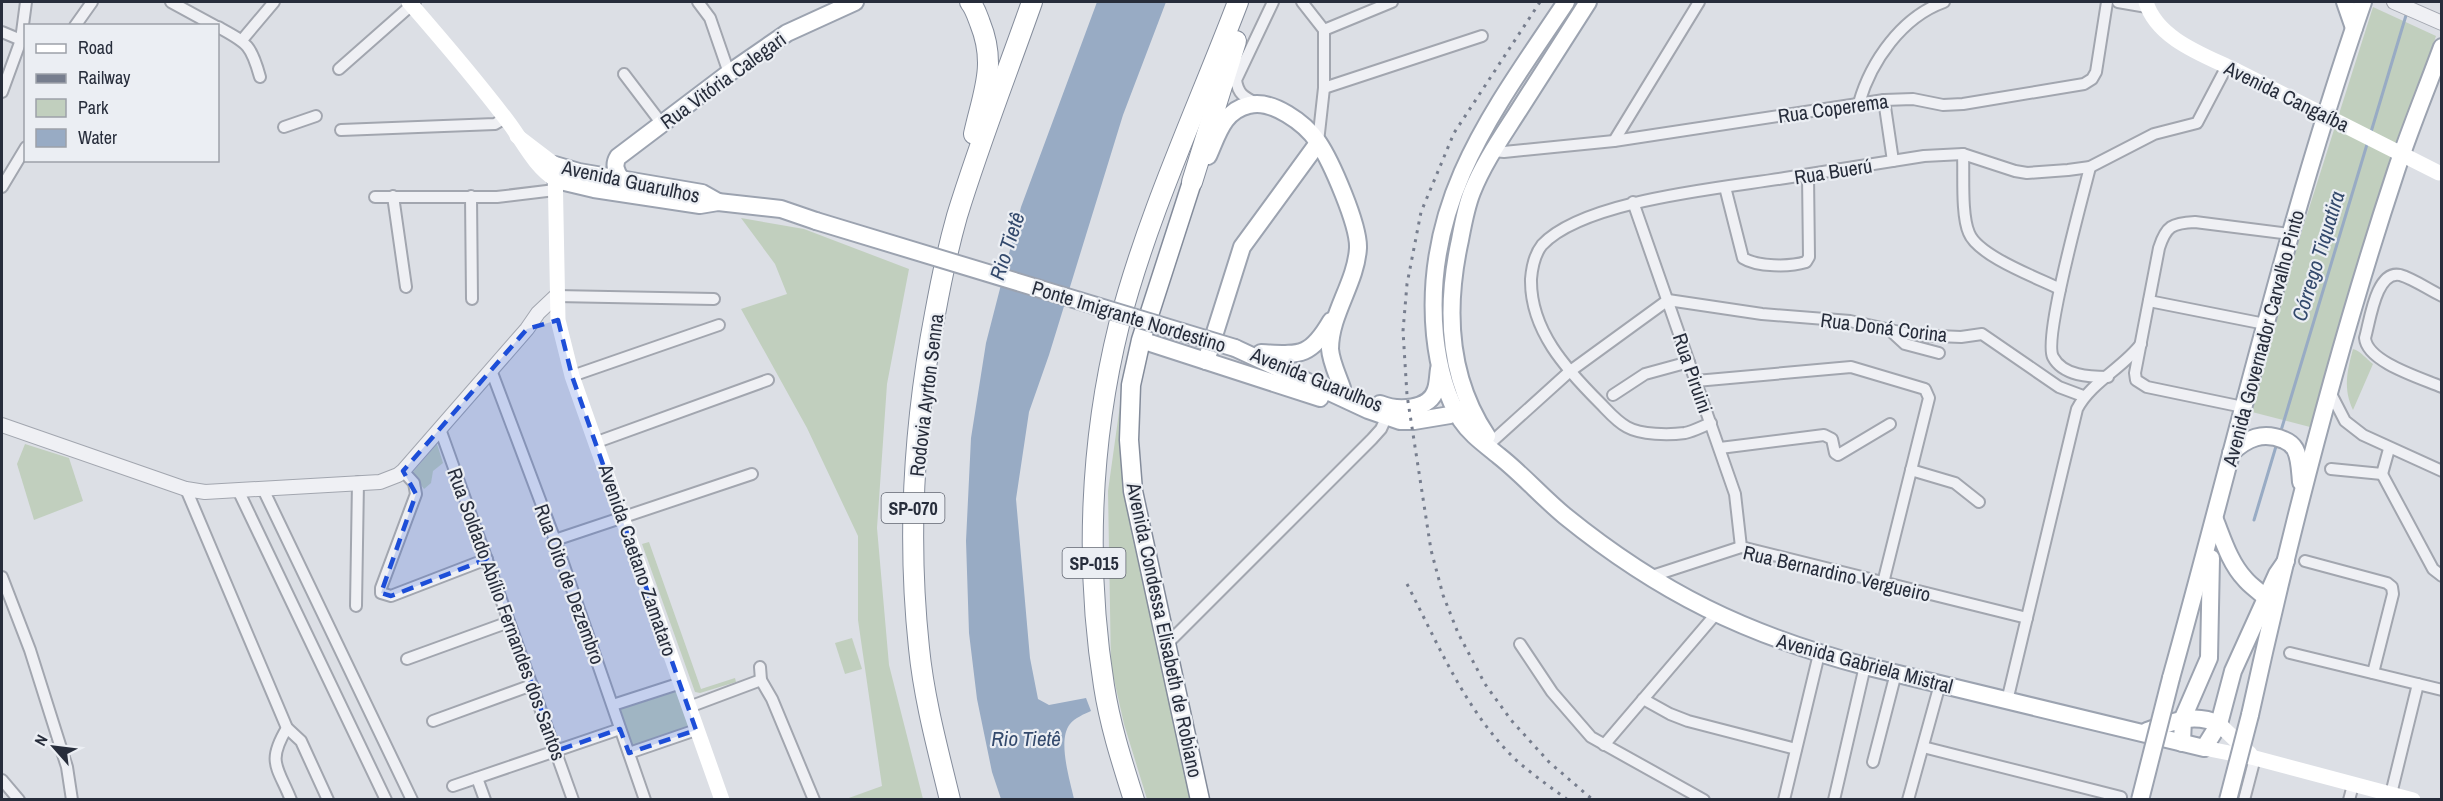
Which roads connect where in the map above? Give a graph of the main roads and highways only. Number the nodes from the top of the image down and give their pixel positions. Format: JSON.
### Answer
{"nodes":[{"id":1,"x":412,"y":2,"type":"edge"},
{"id":2,"x":855,"y":2,"type":"edge"},
{"id":3,"x":1032,"y":2,"type":"edge"},
{"id":4,"x":1238,"y":2,"type":"edge"},
{"id":5,"x":1249,"y":2,"type":"edge"},
{"id":6,"x":1566,"y":2,"type":"edge"},
{"id":7,"x":1588,"y":2,"type":"edge"},
{"id":8,"x":2345,"y":2,"type":"edge"},
{"id":9,"x":2364,"y":2,"type":"edge"},
{"id":10,"x":972,"y":3,"type":"edge"},
{"id":11,"x":2147,"y":4,"type":"edge"},
{"id":12,"x":2354,"y":28,"type":"junction"},
{"id":13,"x":2442,"y":47,"type":"edge"},
{"id":14,"x":2442,"y":67,"type":"edge"},
{"id":15,"x":2430,"y":80,"type":"junction"},
{"id":16,"x":1478,"y":138,"type":"junction"},
{"id":17,"x":1318,"y":143,"type":"junction"},
{"id":18,"x":1493,"y":151,"type":"junction"},
{"id":19,"x":2440,"y":174,"type":"edge"},
{"id":20,"x":555,"y":178,"type":"junction"},
{"id":21,"x":621,"y":179,"type":"junction"},
{"id":22,"x":1192,"y":182,"type":"junction"},
{"id":23,"x":1455,"y":185,"type":"junction"},
{"id":24,"x":1472,"y":193,"type":"junction"},
{"id":25,"x":718,"y":202,"type":"junction"},
{"id":26,"x":957,"y":216,"type":"junction"},
{"id":27,"x":816,"y":221,"type":"joint"},
{"id":28,"x":1339,"y":308,"type":"junction"},
{"id":29,"x":1141,"y":340,"type":"junction"},
{"id":30,"x":1235,"y":349,"type":"junction"},
{"id":31,"x":1261,"y":353,"type":"junction"},
{"id":32,"x":1206,"y":361,"type":"junction"},
{"id":33,"x":1439,"y":362,"type":"junction"},
{"id":34,"x":1342,"y":388,"type":"junction"},
{"id":35,"x":1463,"y":409,"type":"junction"},
{"id":36,"x":1368,"y":410,"type":"junction"},
{"id":37,"x":1429,"y":419,"type":"junction"},
{"id":38,"x":1473,"y":433,"type":"junction"},
{"id":39,"x":1492,"y":448,"type":"junction"},
{"id":40,"x":2231,"y":453,"type":"junction"},
{"id":41,"x":2302,"y":495,"type":"junction"},
{"id":42,"x":2213,"y":528,"type":"junction"},
{"id":43,"x":2270,"y":604,"type":"junction"},
{"id":44,"x":2183,"y":718,"type":"junction"},
{"id":45,"x":931,"y":720,"type":"junction"},
{"id":46,"x":2219,"y":724,"type":"junction"},
{"id":47,"x":2141,"y":733,"type":"junction"},
{"id":48,"x":2182,"y":743,"type":"junction"},
{"id":49,"x":2204,"y":748,"type":"junction"},
{"id":50,"x":2255,"y":758,"type":"junction"},
{"id":51,"x":2351,"y":792,"type":"edge"},
{"id":52,"x":722,"y":800,"type":"edge"},
{"id":53,"x":939,"y":800,"type":"edge"},
{"id":54,"x":950,"y":800,"type":"edge"},
{"id":55,"x":1134,"y":800,"type":"edge"},
{"id":56,"x":1200,"y":800,"type":"edge"},
{"id":57,"x":2140,"y":800,"type":"edge"},
{"id":58,"x":2228,"y":800,"type":"edge"},
{"id":59,"x":2414,"y":800,"type":"edge"}],
"edges":[{"from":1,"to":20,"type":"main road","name":"Avenida Guarulhos"},
{"from":2,"to":21,"type":"main road","name":"Rua Vitória Calegari"},
{"from":3,"to":26,"type":"highway","name":"Rodovia Ayrton Senna","number":"SP-070"},
{"from":4,"to":55,"type":"highway","number":"SP-015"},
{"from":5,"to":22,"type":"highway"},
{"from":6,"to":16,"type":"main road"},
{"from":7,"to":18,"type":"main road"},
{"from":8,"to":12,"type":"main road"},
{"from":9,"to":12,"type":"main road","name":"Avenida Governador Carvalho Pinto"},
{"from":10,"to":26,"type":"highway"},
{"from":11,"to":19,"type":"main road","name":"Avenida Cangaíba","bridge":true},
{"from":12,"to":40,"type":"main road","name":"Avenida Governador Carvalho Pinto"},
{"from":13,"to":15,"type":"main road"},
{"from":14,"to":15,"type":"main road"},
{"from":15,"to":41,"type":"main road"},
{"from":16,"to":18,"type":"main road"},
{"from":16,"to":23,"type":"main road"},
{"from":17,"to":22,"type":"main road"},
{"from":17,"to":28,"type":"main road"},
{"from":17,"to":32,"type":"main road"},
{"from":18,"to":24,"type":"main road"},
{"from":20,"to":21,"type":"main road","name":"Avenida Guarulhos"},
{"from":20,"to":25,"type":"main road","name":"Avenida Guarulhos"},
{"from":20,"to":52,"type":"main road","name":"Avenida Caetano Zamataro"},
{"from":21,"to":25,"type":"main road","name":"Avenida Guarulhos"},
{"from":22,"to":29,"type":"highway","name":"Avenida Condessa Elisabeth de Robiano"},
{"from":23,"to":24,"type":"main road"},
{"from":23,"to":33,"type":"main road"},
{"from":24,"to":35,"type":"main road"},
{"from":25,"to":27,"type":"main road","name":"Avenida Guarulhos"},
{"from":26,"to":45,"type":"highway","name":"Rodovia Ayrton Senna","number":"SP-070"},
{"from":27,"to":30,"type":"main road","name":"Ponte Imigrante Nordestino","bridge":true},
{"from":28,"to":31,"type":"main road"},
{"from":28,"to":34,"type":"main road"},
{"from":29,"to":32,"type":"main road","name":"Avenida Guarulhos"},
{"from":29,"to":56,"type":"highway","name":"Avenida Condessa Elisabeth de Robiano"},
{"from":30,"to":31,"type":"main road","name":"Avenida Guarulhos"},
{"from":30,"to":36,"type":"main road","name":"Avenida Guarulhos"},
{"from":31,"to":34,"type":"main road","name":"Avenida Guarulhos"},
{"from":32,"to":36,"type":"main road","name":"Avenida Guarulhos"},
{"from":33,"to":34,"type":"main road","name":"Avenida Guarulhos"},
{"from":33,"to":35,"type":"main road"},
{"from":35,"to":37,"type":"main road","name":"Avenida Guarulhos"},
{"from":35,"to":38,"type":"main road","name":"Avenida Gabriela Mistral"},
{"from":35,"to":39,"type":"main road","name":"Avenida Gabriela Mistral"},
{"from":36,"to":37,"type":"main road","name":"Avenida Guarulhos"},
{"from":37,"to":38,"type":"main road"},
{"from":38,"to":39,"type":"main road","name":"Avenida Gabriela Mistral"},
{"from":39,"to":47,"type":"main road","name":"Avenida Gabriela Mistral"},
{"from":40,"to":41,"type":"main road"},
{"from":40,"to":42,"type":"main road","name":"Avenida Governador Carvalho Pinto"},
{"from":41,"to":43,"type":"main road"},
{"from":42,"to":43,"type":"main road"},
{"from":42,"to":44,"type":"main road"},
{"from":42,"to":57,"type":"main road","name":"Avenida Governador Carvalho Pinto","bridge":true},
{"from":43,"to":46,"type":"main road"},
{"from":43,"to":58,"type":"main road","bridge":true},
{"from":44,"to":46,"type":"main road"},
{"from":44,"to":47,"type":"main road"},
{"from":44,"to":48,"type":"main road"},
{"from":45,"to":53,"type":"highway"},
{"from":45,"to":54,"type":"highway","name":"Rodovia Ayrton Senna","number":"SP-070"},
{"from":46,"to":49,"type":"main road"},
{"from":46,"to":50,"type":"main road","name":"Avenida Gabriela Mistral"},
{"from":47,"to":48,"type":"main road","name":"Avenida Gabriela Mistral"},
{"from":48,"to":49,"type":"main road","name":"Avenida Gabriela Mistral"},
{"from":49,"to":50,"type":"main road","name":"Avenida Gabriela Mistral"},
{"from":50,"to":51,"type":"main road","name":"Avenida Gabriela Mistral"},
{"from":51,"to":59,"type":"main road","name":"Avenida Gabriela Mistral"}]}
